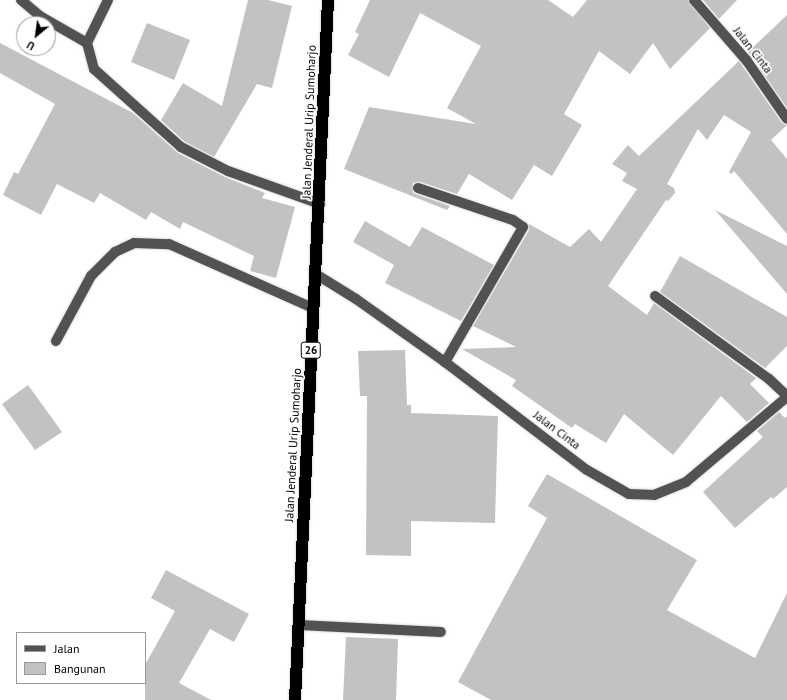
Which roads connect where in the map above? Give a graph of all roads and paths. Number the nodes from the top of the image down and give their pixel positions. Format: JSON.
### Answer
{"nodes":[{"id":1,"x":21,"y":0,"type":"edge"},
{"id":2,"x":108,"y":0,"type":"edge"},
{"id":3,"x":328,"y":0,"type":"edge"},
{"id":4,"x":694,"y":0,"type":"edge"},
{"id":5,"x":87,"y":43,"type":"junction"},
{"id":6,"x":787,"y":119,"type":"edge"},
{"id":7,"x":418,"y":188,"type":"dead end"},
{"id":8,"x":320,"y":204,"type":"junction"},
{"id":9,"x":314,"y":273,"type":"junction"},
{"id":10,"x":655,"y":296,"type":"dead end"},
{"id":11,"x":313,"y":308,"type":"junction"},
{"id":12,"x":56,"y":341,"type":"dead end"},
{"id":13,"x":445,"y":362,"type":"junction"},
{"id":14,"x":787,"y":396,"type":"edge"},
{"id":15,"x":299,"y":625,"type":"junction"},
{"id":16,"x":441,"y":632,"type":"dead end"},
{"id":17,"x":295,"y":700,"type":"edge"}],
"edges":[{"from":1,"to":5,"type":"street"},
{"from":2,"to":5,"type":"street"},
{"from":3,"to":8,"type":"highway","name":"Jalan Jenderal Urip Sumoharjo","number":"26"},
{"from":4,"to":6,"type":"street","name":"Jalan Cinta"},
{"from":5,"to":8,"type":"street"},
{"from":7,"to":13,"type":"street"},
{"from":8,"to":9,"type":"highway","name":"Jalan Jenderal Urip Sumoharjo","number":"26"},
{"from":9,"to":11,"type":"highway","name":"Jalan Jenderal Urip Sumoharjo","number":"26"},
{"from":9,"to":13,"type":"street","name":"Jalan Cinta"},
{"from":10,"to":14,"type":"street"},
{"from":11,"to":12,"type":"street"},
{"from":11,"to":15,"type":"highway","name":"Jalan Jenderal Urip Sumoharjo","number":"26"},
{"from":13,"to":14,"type":"street","name":"Jalan Cinta"},
{"from":15,"to":16,"type":"street"},
{"from":15,"to":17,"type":"highway","name":"Jalan Jenderal Urip Sumoharjo","number":"26"}]}
